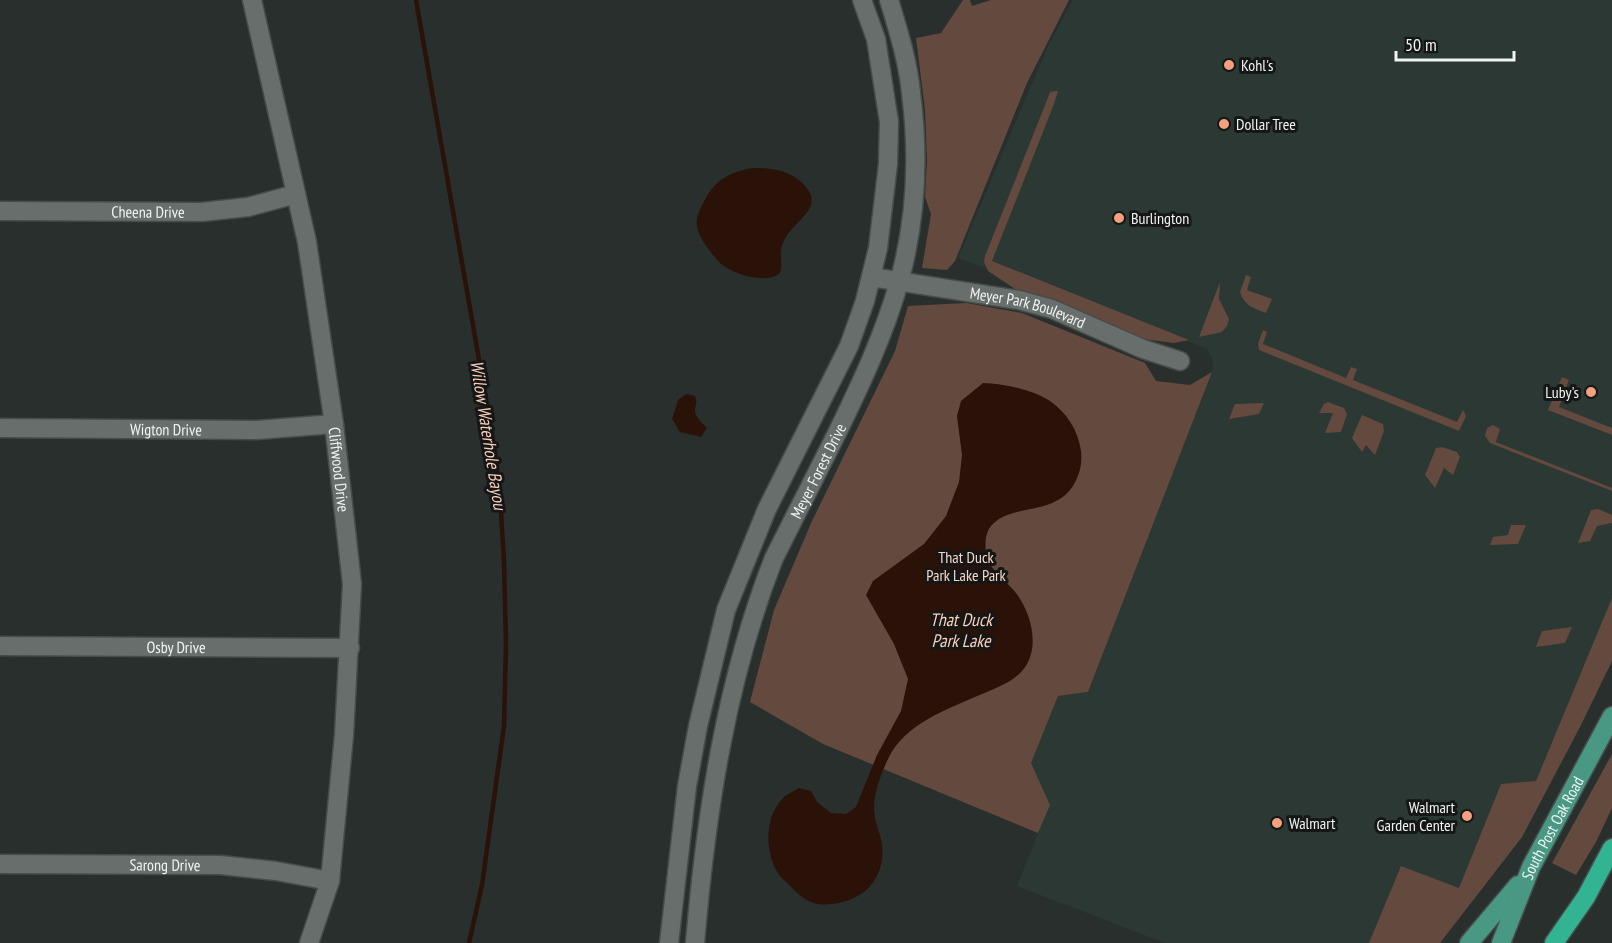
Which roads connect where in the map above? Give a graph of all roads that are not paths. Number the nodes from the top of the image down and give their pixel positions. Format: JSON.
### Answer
{"nodes":[{"id":1,"x":252,"y":0,"type":"edge"},
{"id":2,"x":862,"y":0,"type":"edge"},
{"id":3,"x":889,"y":0,"type":"edge"},
{"id":4,"x":899,"y":33,"type":"junction"},
{"id":5,"x":876,"y":39,"type":"junction"},
{"id":6,"x":296,"y":194,"type":"junction"},
{"id":7,"x":0,"y":211,"type":"edge"},
{"id":8,"x":871,"y":277,"type":"junction"},
{"id":9,"x":899,"y":282,"type":"junction"},
{"id":10,"x":1180,"y":361,"type":"dead end"},
{"id":11,"x":816,"y":413,"type":"junction"},
{"id":12,"x":334,"y":424,"type":"junction"},
{"id":13,"x":841,"y":425,"type":"junction"},
{"id":14,"x":0,"y":428,"type":"edge"},
{"id":15,"x":0,"y":646,"type":"edge"},
{"id":16,"x":350,"y":648,"type":"junction"},
{"id":17,"x":1612,"y":716,"type":"edge"},
{"id":18,"x":698,"y":726,"type":"junction"},
{"id":19,"x":724,"y":732,"type":"junction"},
{"id":20,"x":1612,"y":848,"type":"edge"},
{"id":21,"x":0,"y":864,"type":"edge"},
{"id":22,"x":1532,"y":867,"type":"junction"},
{"id":23,"x":330,"y":881,"type":"junction"},
{"id":24,"x":309,"y":943,"type":"edge"},
{"id":25,"x":669,"y":943,"type":"edge"},
{"id":26,"x":695,"y":943,"type":"edge"},
{"id":27,"x":1469,"y":943,"type":"edge"},
{"id":28,"x":1501,"y":943,"type":"edge"},
{"id":29,"x":1554,"y":943,"type":"edge"}],
"edges":[{"from":1,"to":6,"type":"street","name":"Cliffwood Drive"},
{"from":2,"to":5,"type":"street","name":"Meyer Forest Drive"},
{"from":3,"to":4,"type":"street","name":"Meyer Forest Drive"},
{"from":4,"to":5,"type":"street"},
{"from":4,"to":9,"type":"street","name":"Meyer Forest Drive"},
{"from":5,"to":8,"type":"street","name":"Meyer Forest Drive"},
{"from":6,"to":7,"type":"street","name":"Cheena Drive"},
{"from":6,"to":12,"type":"street","name":"Cliffwood Drive"},
{"from":8,"to":9,"type":"street","name":"Meyer Park Boulevard"},
{"from":8,"to":11,"type":"street","name":"Meyer Forest Drive"},
{"from":9,"to":10,"type":"street","name":"Meyer Park Boulevard"},
{"from":9,"to":13,"type":"street","name":"Meyer Forest Drive"},
{"from":11,"to":13,"type":"street"},
{"from":11,"to":18,"type":"street","name":"Meyer Forest Drive"},
{"from":12,"to":14,"type":"street","name":"Wigton Drive"},
{"from":12,"to":16,"type":"street","name":"Cliffwood Drive"},
{"from":13,"to":19,"type":"street","name":"Meyer Forest Drive"},
{"from":15,"to":16,"type":"street","name":"Osby Drive"},
{"from":16,"to":23,"type":"street","name":"Cliffwood Drive"},
{"from":17,"to":22,"type":"main road","name":"South Post Oak Road"},
{"from":18,"to":19,"type":"street"},
{"from":18,"to":25,"type":"street","name":"Meyer Forest Drive"},
{"from":19,"to":26,"type":"street","name":"Meyer Forest Drive"},
{"from":20,"to":29,"type":"highway"},
{"from":21,"to":23,"type":"street","name":"Sarong Drive"},
{"from":22,"to":27,"type":"main road"},
{"from":22,"to":28,"type":"main road","name":"South Post Oak Road"},
{"from":23,"to":24,"type":"street","name":"Cliffwood Drive"}]}
